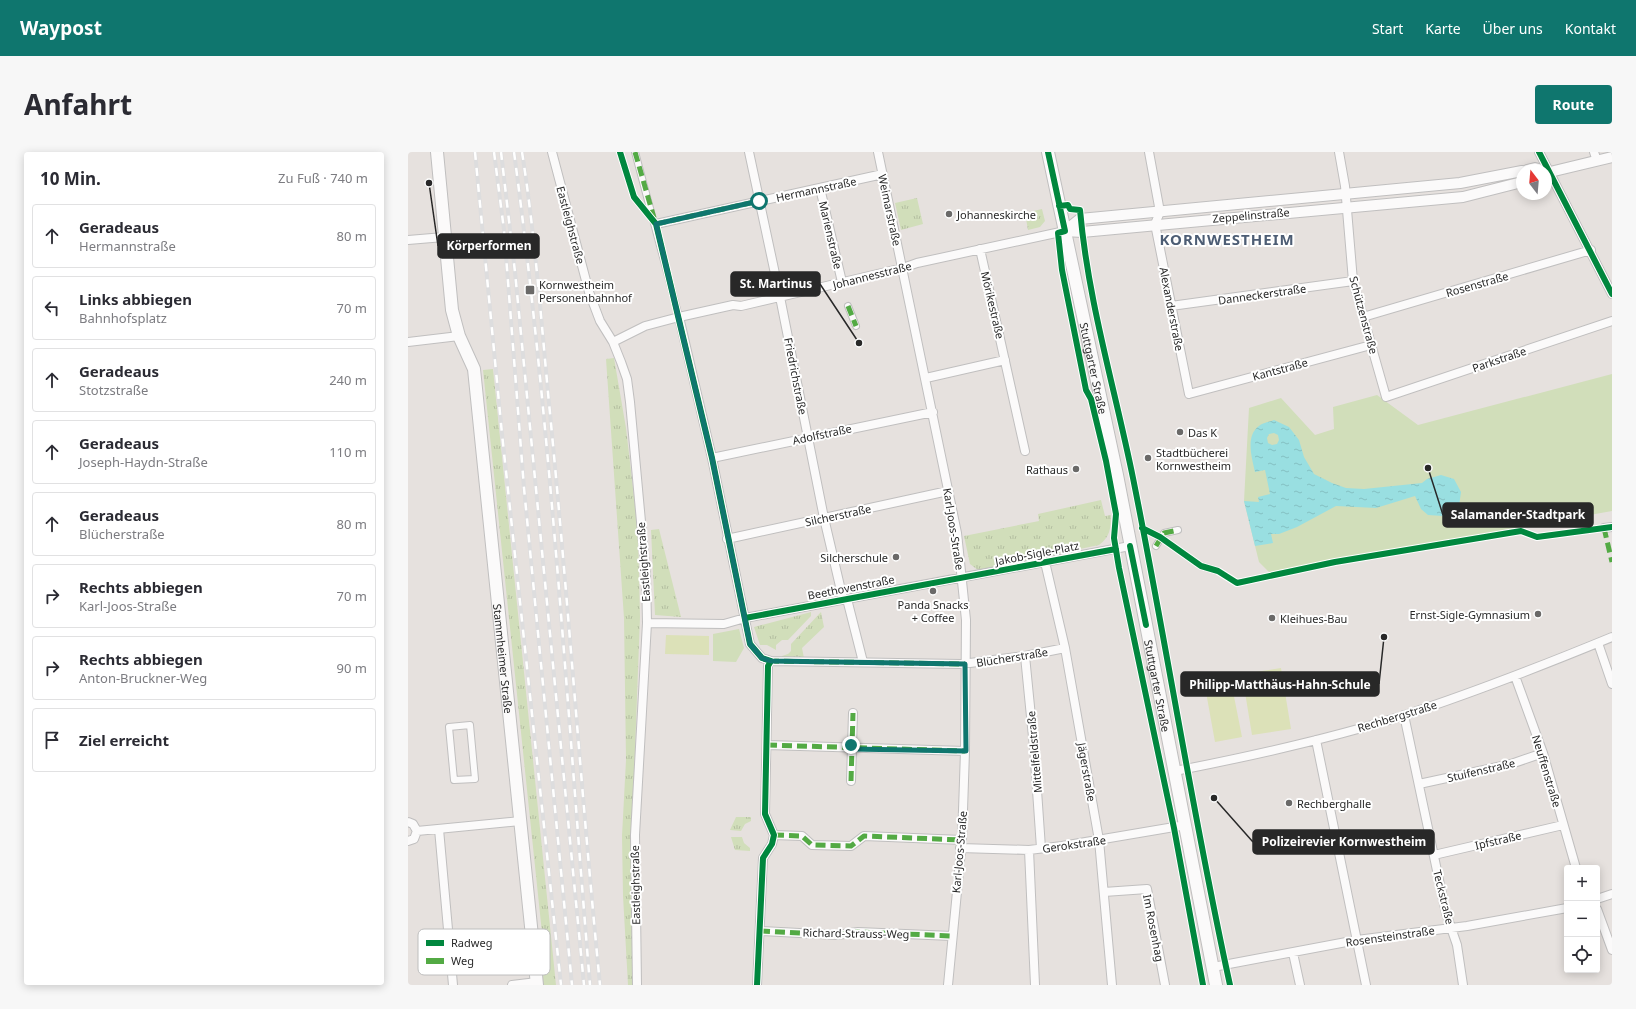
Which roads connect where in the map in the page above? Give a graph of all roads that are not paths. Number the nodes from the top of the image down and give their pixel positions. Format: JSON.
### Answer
{"nodes":[{"id":1,"x":437,"y":152,"type":"edge"},
{"id":2,"x":552,"y":152,"type":"edge"},
{"id":3,"x":635,"y":152,"type":"edge"},
{"id":4,"x":749,"y":152,"type":"edge"},
{"id":5,"x":878,"y":152,"type":"edge"},
{"id":6,"x":1048,"y":152,"type":"edge"},
{"id":7,"x":1149,"y":152,"type":"edge"},
{"id":8,"x":1338,"y":152,"type":"edge"},
{"id":9,"x":1539,"y":152,"type":"edge"},
{"id":10,"x":1595,"y":156,"type":"edge"},
{"id":11,"x":1612,"y":157,"type":"edge"},
{"id":12,"x":1543,"y":164,"type":"edge"},
{"id":13,"x":1552,"y":170,"type":"edge"},
{"id":14,"x":1516,"y":172,"type":"edge"},
{"id":15,"x":883,"y":174,"type":"junction"},
{"id":16,"x":1552,"y":182,"type":"edge"},
{"id":17,"x":1516,"y":183,"type":"edge"},
{"id":18,"x":820,"y":188,"type":"junction"},
{"id":19,"x":1346,"y":194,"type":"junction"},
{"id":20,"x":759,"y":201,"type":"junction"},
{"id":21,"x":1348,"y":206,"type":"junction"},
{"id":22,"x":1160,"y":212,"type":"junction"},
{"id":23,"x":656,"y":224,"type":"junction"},
{"id":24,"x":1155,"y":224,"type":"junction"},
{"id":25,"x":1065,"y":231,"type":"junction"},
{"id":26,"x":444,"y":237,"type":"junction"},
{"id":27,"x":408,"y":240,"type":"edge"},
{"id":28,"x":980,"y":250,"type":"junction"},
{"id":29,"x":1591,"y":250,"type":"junction"},
{"id":30,"x":903,"y":268,"type":"junction"},
{"id":31,"x":1353,"y":281,"type":"junction"},
{"id":32,"x":842,"y":282,"type":"junction"},
{"id":33,"x":1612,"y":294,"type":"edge"},
{"id":34,"x":780,"y":297,"type":"junction"},
{"id":35,"x":848,"y":306,"type":"dead end"},
{"id":36,"x":1171,"y":306,"type":"junction"},
{"id":37,"x":1363,"y":316,"type":"junction"},
{"id":38,"x":679,"y":317,"type":"junction"},
{"id":39,"x":1612,"y":321,"type":"edge"},
{"id":40,"x":856,"y":326,"type":"dead end"},
{"id":41,"x":459,"y":336,"type":"junction"},
{"id":42,"x":408,"y":342,"type":"edge"},
{"id":43,"x":613,"y":342,"type":"junction"},
{"id":44,"x":1371,"y":345,"type":"junction"},
{"id":45,"x":1005,"y":360,"type":"junction"},
{"id":46,"x":926,"y":378,"type":"junction"},
{"id":47,"x":1189,"y":394,"type":"joint"},
{"id":48,"x":1386,"y":397,"type":"joint"},
{"id":49,"x":933,"y":412,"type":"junction"},
{"id":50,"x":808,"y":437,"type":"junction"},
{"id":51,"x":1025,"y":451,"type":"dead end"},
{"id":52,"x":712,"y":458,"type":"junction"},
{"id":53,"x":948,"y":491,"type":"junction"},
{"id":54,"x":824,"y":518,"type":"junction"},
{"id":55,"x":1178,"y":530,"type":"dead end"},
{"id":56,"x":727,"y":539,"type":"junction"},
{"id":57,"x":1130,"y":546,"type":"junction"},
{"id":58,"x":1156,"y":546,"type":"dead end"},
{"id":59,"x":1045,"y":562,"type":"junction"},
{"id":60,"x":962,"y":578,"type":"junction"},
{"id":61,"x":845,"y":599,"type":"junction"},
{"id":62,"x":745,"y":618,"type":"junction"},
{"id":63,"x":647,"y":623,"type":"junction"},
{"id":64,"x":1612,"y":637,"type":"edge"},
{"id":65,"x":1598,"y":643,"type":"junction"},
{"id":66,"x":1066,"y":648,"type":"junction"},
{"id":67,"x":1024,"y":656,"type":"junction"},
{"id":68,"x":862,"y":662,"type":"junction"},
{"id":69,"x":965,"y":664,"type":"junction"},
{"id":70,"x":768,"y":666,"type":"dead end"},
{"id":71,"x":1515,"y":676,"type":"junction"},
{"id":72,"x":1612,"y":684,"type":"edge"},
{"id":73,"x":853,"y":713,"type":"dead end"},
{"id":74,"x":1404,"y":715,"type":"junction"},
{"id":75,"x":449,"y":727,"type":"joint"},
{"id":76,"x":1316,"y":740,"type":"junction"},
{"id":77,"x":767,"y":746,"type":"junction"},
{"id":78,"x":851,"y":749,"type":"junction"},
{"id":79,"x":966,"y":751,"type":"junction"},
{"id":80,"x":1543,"y":753,"type":"junction"},
{"id":81,"x":1175,"y":771,"type":"junction"},
{"id":82,"x":851,"y":781,"type":"dead end"},
{"id":83,"x":1419,"y":784,"type":"junction"},
{"id":84,"x":520,"y":821,"type":"junction"},
{"id":85,"x":408,"y":822,"type":"edge"},
{"id":86,"x":1186,"y":825,"type":"junction"},
{"id":87,"x":1563,"y":825,"type":"junction"},
{"id":88,"x":439,"y":829,"type":"junction"},
{"id":89,"x":417,"y":831,"type":"junction"},
{"id":90,"x":774,"y":835,"type":"junction"},
{"id":91,"x":1099,"y":840,"type":"junction"},
{"id":92,"x":408,"y":841,"type":"edge"},
{"id":93,"x":961,"y":844,"type":"junction"},
{"id":94,"x":1041,"y":848,"type":"junction"},
{"id":95,"x":1029,"y":850,"type":"junction"},
{"id":96,"x":1434,"y":855,"type":"junction"},
{"id":97,"x":1575,"y":865,"type":"edge"},
{"id":98,"x":1104,"y":892,"type":"junction"},
{"id":99,"x":1612,"y":894,"type":"edge"},
{"id":100,"x":1600,"y":898,"type":"edge"},
{"id":101,"x":1564,"y":908,"type":"edge"},
{"id":102,"x":1600,"y":917,"type":"edge"},
{"id":103,"x":1451,"y":927,"type":"junction"},
{"id":104,"x":448,"y":929,"type":"edge"},
{"id":105,"x":531,"y":929,"type":"edge"},
{"id":106,"x":760,"y":931,"type":"junction"},
{"id":107,"x":952,"y":936,"type":"junction"},
{"id":108,"x":1357,"y":940,"type":"junction"},
{"id":109,"x":1612,"y":950,"type":"edge"},
{"id":110,"x":1293,"y":953,"type":"junction"},
{"id":111,"x":1213,"y":967,"type":"junction"},
{"id":112,"x":452,"y":975,"type":"edge"},
{"id":113,"x":537,"y":984,"type":"edge"},
{"id":114,"x":453,"y":985,"type":"edge"},
{"id":115,"x":512,"y":985,"type":"edge"},
{"id":116,"x":637,"y":985,"type":"edge"},
{"id":117,"x":757,"y":985,"type":"edge"},
{"id":118,"x":948,"y":985,"type":"edge"},
{"id":119,"x":1035,"y":985,"type":"edge"},
{"id":120,"x":1112,"y":985,"type":"edge"},
{"id":121,"x":1165,"y":985,"type":"edge"},
{"id":122,"x":1216,"y":985,"type":"edge"},
{"id":123,"x":1300,"y":985,"type":"edge"},
{"id":124,"x":1366,"y":985,"type":"edge"},
{"id":125,"x":1463,"y":985,"type":"edge"}],
"edges":[{"from":1,"to":26,"type":"main road","name":"Stammheimer Straße"},
{"from":2,"to":43,"type":"street","name":"Eastleighstraße"},
{"from":3,"to":23,"type":"street"},
{"from":4,"to":20,"type":"street","name":"Friedrichstraße"},
{"from":5,"to":15,"type":"street","name":"Weimarstraße"},
{"from":6,"to":25,"type":"main road","name":"Stuttgarter Straße"},
{"from":7,"to":22,"type":"street"},
{"from":8,"to":19,"type":"street"},
{"from":9,"to":12,"type":"street"},
{"from":10,"to":11,"type":"street"},
{"from":10,"to":13,"type":"street"},
{"from":14,"to":19,"type":"street","name":"Zeppelinstraße"},
{"from":15,"to":18,"type":"street","name":"Hermannstraße"},
{"from":15,"to":30,"type":"street","name":"Weimarstraße"},
{"from":16,"to":29,"type":"street"},
{"from":17,"to":21,"type":"street","name":"Zeppelinstraße"},
{"from":18,"to":20,"type":"street","name":"Hermannstraße"},
{"from":18,"to":32,"type":"street","name":"Marienstraße"},
{"from":19,"to":21,"type":"street"},
{"from":19,"to":22,"type":"street","name":"Zeppelinstraße"},
{"from":20,"to":23,"type":"street","name":"Hermannstraße"},
{"from":20,"to":34,"type":"street","name":"Friedrichstraße"},
{"from":21,"to":24,"type":"street","name":"Zeppelinstraße"},
{"from":21,"to":31,"type":"street","name":"Schützenstraße"},
{"from":22,"to":24,"type":"street"},
{"from":22,"to":25,"type":"street","name":"Zeppelinstraße"},
{"from":23,"to":38,"type":"street"},
{"from":24,"to":25,"type":"street","name":"Zeppelinstraße"},
{"from":24,"to":36,"type":"street","name":"Alexanderstraße"},
{"from":25,"to":28,"type":"street","name":"Johannesstraße"},
{"from":25,"to":57,"type":"main road","name":"Stuttgarter Straße"},
{"from":26,"to":27,"type":"street"},
{"from":26,"to":41,"type":"main road","name":"Stammheimer Straße"},
{"from":28,"to":30,"type":"street","name":"Johannesstraße"},
{"from":28,"to":45,"type":"street","name":"Mörikestraße"},
{"from":29,"to":33,"type":"street"},
{"from":29,"to":37,"type":"street","name":"Rosenstraße"},
{"from":30,"to":32,"type":"street","name":"Johannesstraße"},
{"from":30,"to":46,"type":"street","name":"Karl-Joos-Straße"},
{"from":31,"to":36,"type":"street","name":"Danneckerstraße"},
{"from":31,"to":37,"type":"street","name":"Schützenstraße"},
{"from":32,"to":34,"type":"street","name":"Johannesstraße"},
{"from":34,"to":38,"type":"street","name":"Johannesstraße"},
{"from":34,"to":50,"type":"street","name":"Friedrichstraße"},
{"from":35,"to":40,"type":"street"},
{"from":36,"to":47,"type":"street","name":"Alexanderstraße"},
{"from":37,"to":44,"type":"street","name":"Schützenstraße"},
{"from":38,"to":43,"type":"street","name":"Johannesstraße"},
{"from":38,"to":52,"type":"street","name":"Blücherstraße"},
{"from":39,"to":48,"type":"street","name":"Parkstraße"},
{"from":41,"to":42,"type":"street"},
{"from":41,"to":84,"type":"main road","name":"Stammheimer Straße"},
{"from":43,"to":63,"type":"street","name":"Eastleighstraße"},
{"from":44,"to":47,"type":"street","name":"Kantstraße"},
{"from":44,"to":48,"type":"street","name":"Schützenstraße"},
{"from":45,"to":46,"type":"street"},
{"from":45,"to":51,"type":"street","name":"Mörikestraße"},
{"from":46,"to":49,"type":"street","name":"Karl-Joos-Straße"},
{"from":49,"to":50,"type":"street","name":"Adolfstraße"},
{"from":49,"to":53,"type":"street","name":"Karl-Joos-Straße"},
{"from":50,"to":52,"type":"street","name":"Adolfstraße"},
{"from":50,"to":54,"type":"street","name":"Friedrichstraße"},
{"from":52,"to":56,"type":"street","name":"Blücherstraße"},
{"from":53,"to":54,"type":"street","name":"Silcherstraße"},
{"from":53,"to":60,"type":"street","name":"Karl-Joos-Straße"},
{"from":54,"to":56,"type":"street","name":"Silcherstraße"},
{"from":54,"to":61,"type":"street","name":"Friedrichstraße"},
{"from":55,"to":58,"type":"street"},
{"from":56,"to":62,"type":"street","name":"Blücherstraße"},
{"from":57,"to":59,"type":"street","name":"Jakob-Sigle-Platz"},
{"from":57,"to":81,"type":"main road","name":"Stuttgarter Straße"},
{"from":59,"to":60,"type":"street","name":"Jakob-Sigle-Platz"},
{"from":59,"to":66,"type":"street","name":"Jägerstraße"},
{"from":60,"to":61,"type":"street","name":"Beethovenstraße"},
{"from":60,"to":69,"type":"street","name":"Karl-Joos-Straße"},
{"from":61,"to":62,"type":"street","name":"Beethovenstraße"},
{"from":61,"to":68,"type":"street","name":"Friedrichstraße"},
{"from":62,"to":63,"type":"street","name":"Beethovenstraße"},
{"from":62,"to":68,"type":"street","name":"Blücherstraße"},
{"from":63,"to":116,"type":"street","name":"Eastleighstraße"},
{"from":64,"to":65,"type":"street","name":"Rechbergstraße"},
{"from":65,"to":71,"type":"street","name":"Rechbergstraße"},
{"from":65,"to":72,"type":"street"},
{"from":66,"to":67,"type":"street","name":"Blücherstraße"},
{"from":66,"to":91,"type":"street","name":"Jägerstraße"},
{"from":67,"to":69,"type":"street","name":"Blücherstraße"},
{"from":67,"to":94,"type":"street","name":"Mittelfeldstraße"},
{"from":68,"to":69,"type":"street","name":"Blücherstraße"},
{"from":69,"to":79,"type":"street","name":"Karl-Joos-Straße"},
{"from":70,"to":77,"type":"street"},
{"from":71,"to":74,"type":"street","name":"Rechbergstraße"},
{"from":71,"to":80,"type":"street","name":"Neuffenstraße"},
{"from":73,"to":78,"type":"street"},
{"from":74,"to":76,"type":"street","name":"Rechbergstraße"},
{"from":74,"to":83,"type":"street","name":"Teckstraße"},
{"from":75,"to":75,"type":"street"},
{"from":76,"to":81,"type":"street","name":"Rechbergstraße"},
{"from":76,"to":108,"type":"street"},
{"from":77,"to":78,"type":"street"},
{"from":77,"to":90,"type":"street"},
{"from":78,"to":79,"type":"street"},
{"from":78,"to":82,"type":"street"},
{"from":79,"to":93,"type":"street","name":"Karl-Joos-Straße"},
{"from":80,"to":83,"type":"street","name":"Stuifenstraße"},
{"from":80,"to":87,"type":"street","name":"Neuffenstraße"},
{"from":81,"to":86,"type":"main road","name":"Stuttgarter Straße"},
{"from":83,"to":96,"type":"street","name":"Teckstraße"},
{"from":84,"to":88,"type":"street"},
{"from":84,"to":105,"type":"main road","name":"Stammheimer Straße"},
{"from":85,"to":89,"type":"street"},
{"from":86,"to":91,"type":"street","name":"Gerokstraße"},
{"from":86,"to":111,"type":"main road","name":"Stuttgarter Straße"},
{"from":87,"to":96,"type":"street","name":"Ipfstraße"},
{"from":87,"to":97,"type":"street","name":"Neuffenstraße"},
{"from":88,"to":89,"type":"street"},
{"from":88,"to":104,"type":"street"},
{"from":89,"to":92,"type":"street"},
{"from":90,"to":93,"type":"street","name":"Gerokstraße"},
{"from":90,"to":106,"type":"street"},
{"from":91,"to":94,"type":"street","name":"Gerokstraße"},
{"from":91,"to":98,"type":"street","name":"Jägerstraße"},
{"from":93,"to":95,"type":"street","name":"Gerokstraße"},
{"from":93,"to":107,"type":"street","name":"Karl-Joos-Straße"},
{"from":94,"to":95,"type":"street","name":"Gerokstraße"},
{"from":95,"to":119,"type":"street"},
{"from":96,"to":103,"type":"street","name":"Teckstraße"},
{"from":98,"to":120,"type":"street","name":"Jägerstraße"},
{"from":98,"to":121,"type":"street","name":"Im Rosenhag"},
{"from":99,"to":100,"type":"street"},
{"from":101,"to":103,"type":"street","name":"Rosensteinstraße"},
{"from":102,"to":109,"type":"street"},
{"from":103,"to":108,"type":"street","name":"Rosensteinstraße"},
{"from":103,"to":125,"type":"street","name":"Teckstraße"},
{"from":106,"to":107,"type":"street","name":"Richard-Strauss-Weg"},
{"from":106,"to":117,"type":"street"},
{"from":107,"to":118,"type":"street","name":"Karl-Joos-Straße"},
{"from":108,"to":110,"type":"street","name":"Rosensteinstraße"},
{"from":108,"to":124,"type":"street"},
{"from":110,"to":111,"type":"street","name":"Rosensteinstraße"},
{"from":110,"to":123,"type":"street"},
{"from":111,"to":122,"type":"main road","name":"Stuttgarter Straße"},
{"from":112,"to":114,"type":"street"},
{"from":113,"to":115,"type":"street"}]}
